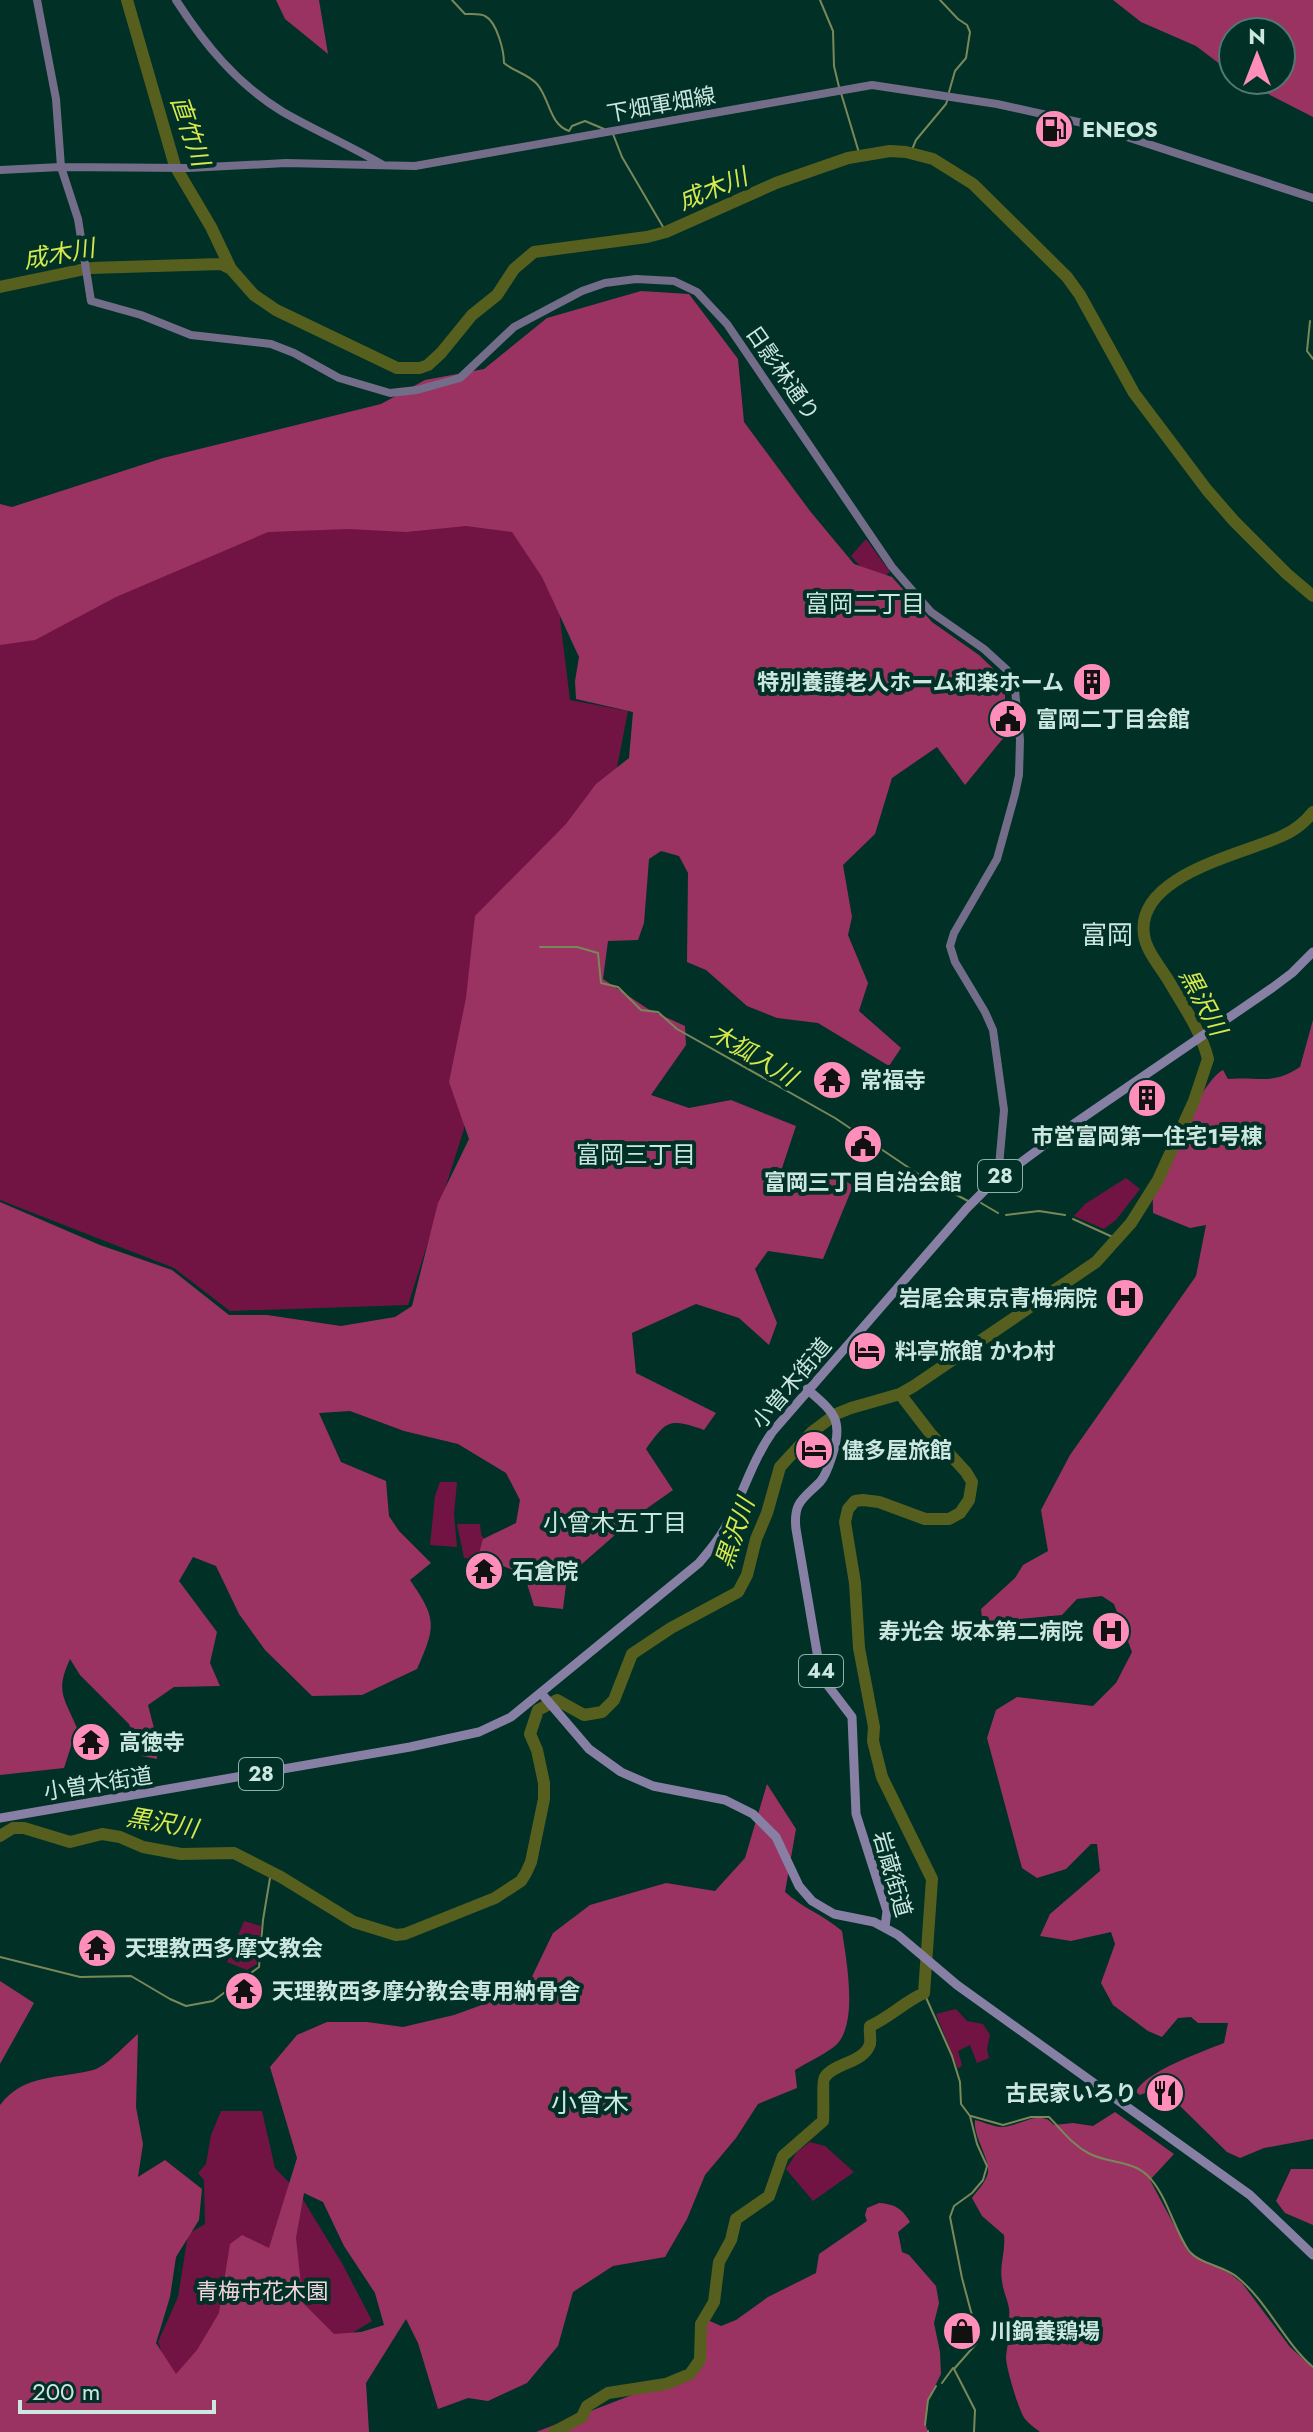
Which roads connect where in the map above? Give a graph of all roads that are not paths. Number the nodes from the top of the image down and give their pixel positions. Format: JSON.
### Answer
{"nodes":[{"id":1,"x":37,"y":0,"type":"edge"},
{"id":2,"x":176,"y":0,"type":"edge"},
{"id":3,"x":61,"y":167,"type":"junction"},
{"id":4,"x":387,"y":167,"type":"junction"},
{"id":5,"x":0,"y":170,"type":"edge"},
{"id":6,"x":1313,"y":198,"type":"edge"},
{"id":7,"x":1313,"y":952,"type":"edge"},
{"id":8,"x":1003,"y":1175,"type":"junction"},
{"id":9,"x":807,"y":1389,"type":"junction"},
{"id":10,"x":542,"y":1695,"type":"junction"},
{"id":11,"x":0,"y":1818,"type":"edge"},
{"id":12,"x":885,"y":1927,"type":"junction"},
{"id":13,"x":1313,"y":2255,"type":"edge"}],
"edges":[{"from":1,"to":3,"type":"street","name":"日影林通り"},
{"from":2,"to":4,"type":"street"},
{"from":3,"to":4,"type":"street","name":"下畑軍畑線"},
{"from":3,"to":5,"type":"street","name":"下畑軍畑線"},
{"from":3,"to":8,"type":"street","name":"日影林通り"},
{"from":4,"to":6,"type":"street","name":"下畑軍畑線"},
{"from":7,"to":8,"type":"main road","name":"小曽木街道","number":"28"},
{"from":8,"to":9,"type":"main road","name":"小曽木街道","number":"28"},
{"from":9,"to":10,"type":"main road","name":"小曽木街道","number":"28"},
{"from":9,"to":12,"type":"main road","name":"岩蔵街道","number":"44"},
{"from":10,"to":11,"type":"main road","name":"小曽木街道","number":"28"},
{"from":10,"to":12,"type":"main road"},
{"from":12,"to":13,"type":"main road","name":"岩蔵街道"}]}
